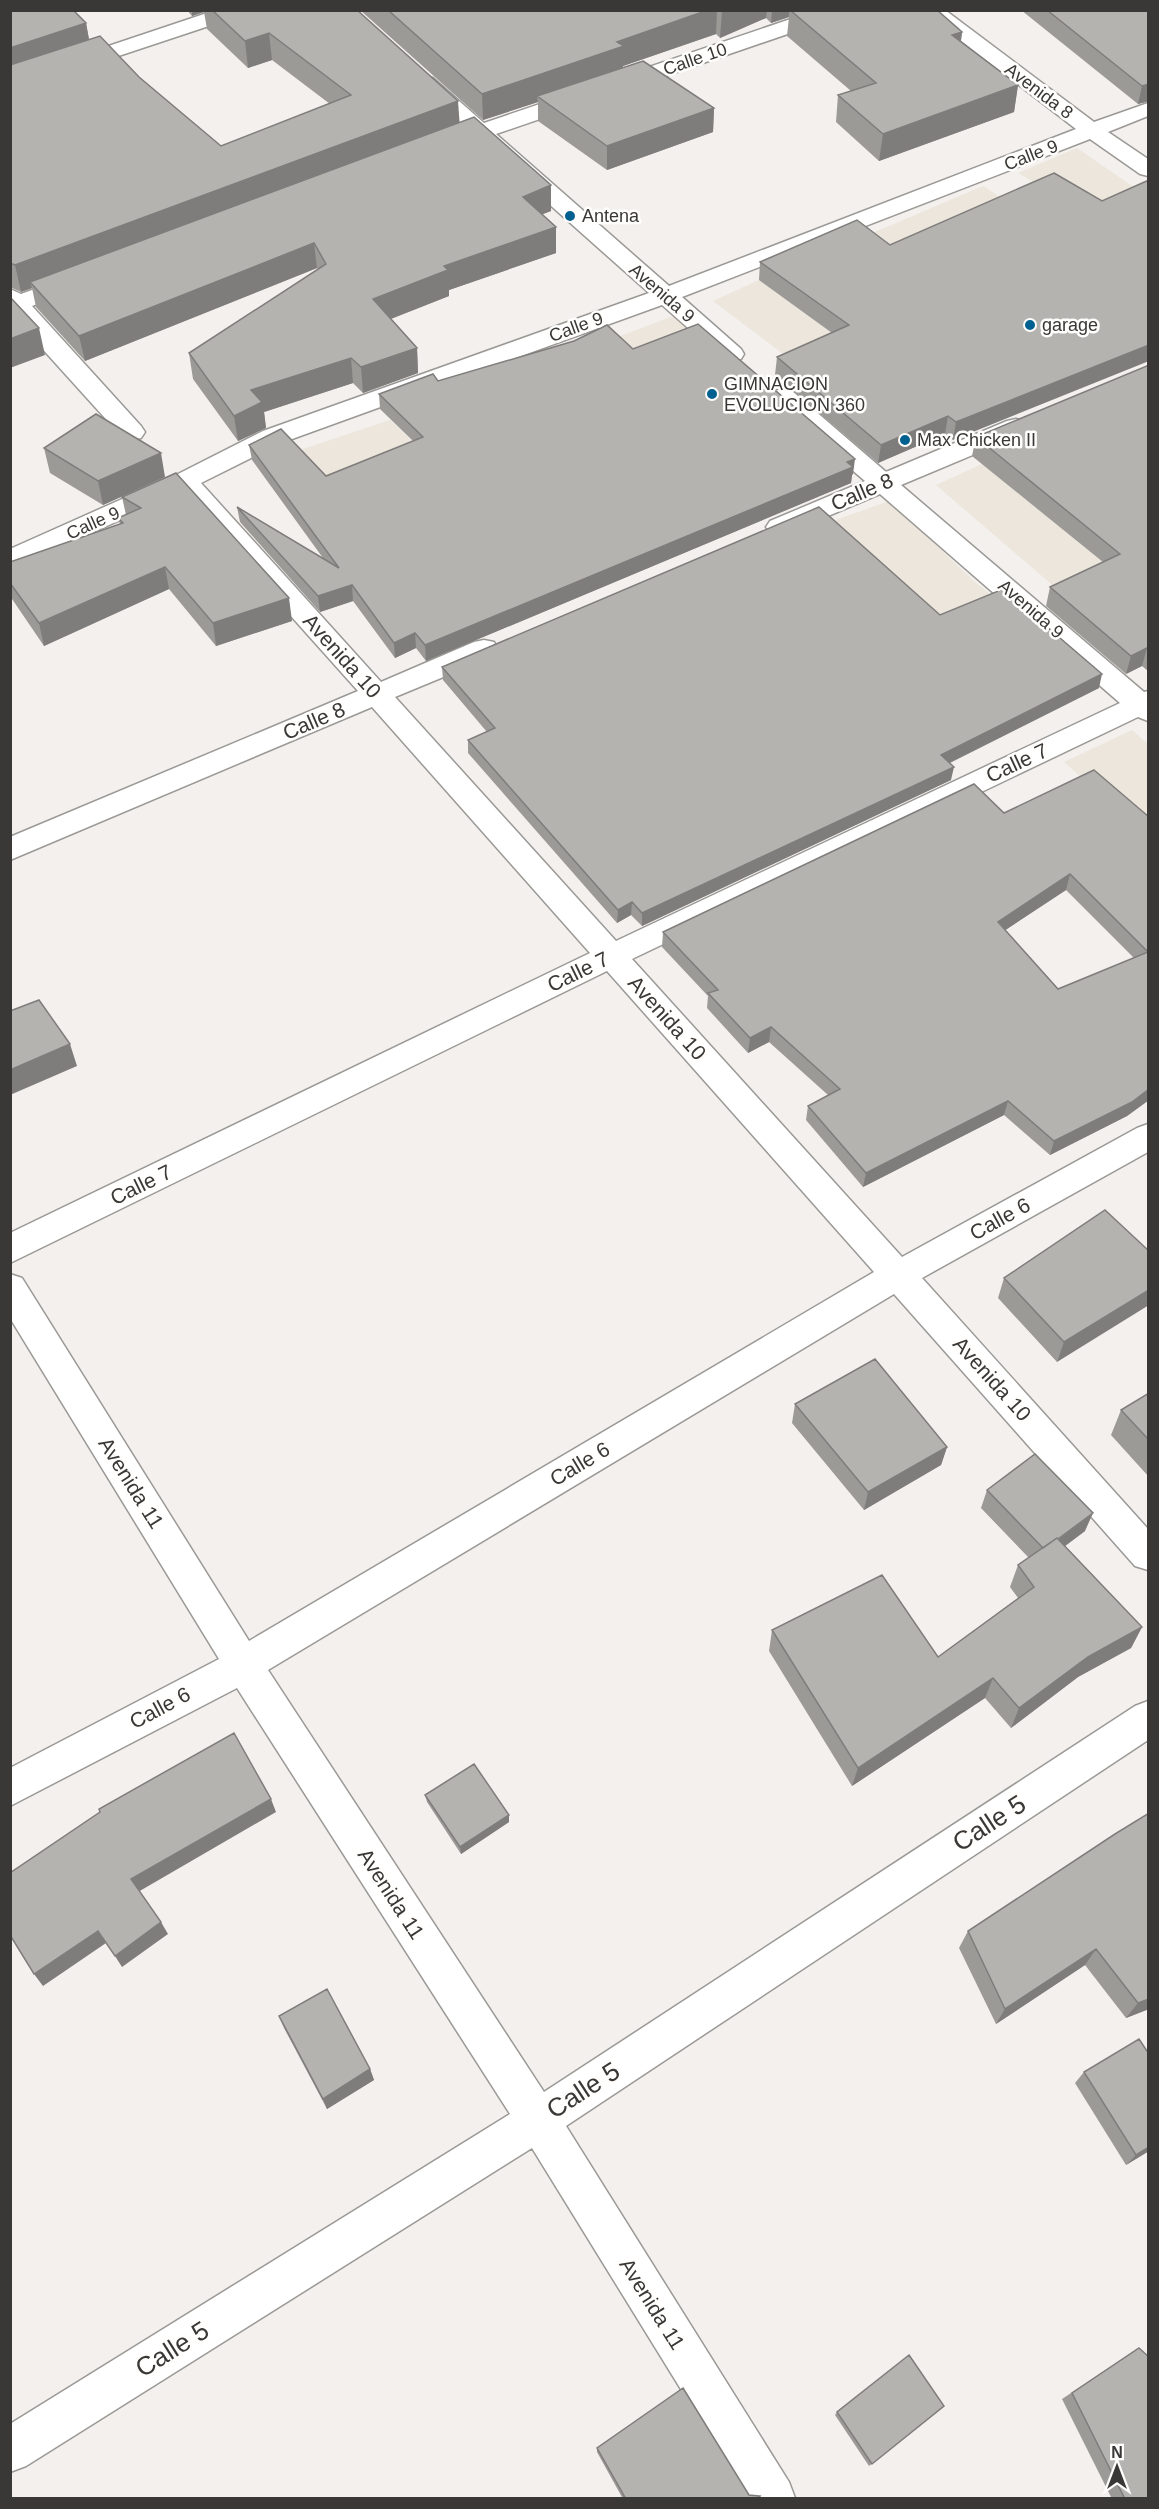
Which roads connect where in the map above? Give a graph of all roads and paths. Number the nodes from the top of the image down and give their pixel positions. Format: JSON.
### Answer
{"nodes":[{"id":1,"x":238,"y":10,"type":"edge"},
{"id":2,"x":839,"y":10,"type":"edge"},
{"id":3,"x":931,"y":10,"type":"edge"},
{"id":4,"x":411,"y":71,"type":"edge"},
{"id":5,"x":10,"y":86,"type":"edge"},
{"id":6,"x":1149,"y":109,"type":"edge"},
{"id":7,"x":479,"y":131,"type":"junction"},
{"id":8,"x":1092,"y":131,"type":"junction"},
{"id":9,"x":446,"y":144,"type":"edge"},
{"id":10,"x":1149,"y":169,"type":"edge"},
{"id":11,"x":95,"y":275,"type":"edge"},
{"id":12,"x":664,"y":296,"type":"junction"},
{"id":13,"x":13,"y":302,"type":"edge"},
{"id":14,"x":1038,"y":417,"type":"edge"},
{"id":15,"x":132,"y":432,"type":"dead end"},
{"id":16,"x":185,"y":481,"type":"junction"},
{"id":17,"x":884,"y":483,"type":"junction"},
{"id":18,"x":752,"y":538,"type":"edge"},
{"id":19,"x":10,"y":560,"type":"edge"},
{"id":20,"x":509,"y":639,"type":"edge"},
{"id":21,"x":376,"y":694,"type":"junction"},
{"id":22,"x":1146,"y":705,"type":"edge"},
{"id":23,"x":10,"y":849,"type":"edge"},
{"id":24,"x":611,"y":956,"type":"junction"},
{"id":25,"x":1149,"y":1137,"type":"edge"},
{"id":26,"x":10,"y":1249,"type":"edge"},
{"id":27,"x":898,"y":1275,"type":"junction"},
{"id":28,"x":10,"y":1288,"type":"edge"},
{"id":29,"x":1149,"y":1554,"type":"edge"},
{"id":30,"x":243,"y":1665,"type":"junction"},
{"id":31,"x":1149,"y":1719,"type":"edge"},
{"id":32,"x":10,"y":1788,"type":"edge"},
{"id":33,"x":538,"y":2120,"type":"junction"},
{"id":34,"x":10,"y":2450,"type":"edge"},
{"id":35,"x":773,"y":2499,"type":"edge"}],
"edges":[{"from":1,"to":5,"type":"street"},
{"from":2,"to":7,"type":"street","name":"Calle 10"},
{"from":3,"to":8,"type":"street","name":"Avenida 8"},
{"from":4,"to":7,"type":"street","name":"Avenida 9"},
{"from":6,"to":8,"type":"street","name":"Calle 9"},
{"from":7,"to":9,"type":"street","name":"Calle 10"},
{"from":7,"to":12,"type":"street","name":"Avenida 9"},
{"from":8,"to":10,"type":"street","name":"Avenida 8"},
{"from":8,"to":12,"type":"street","name":"Calle 9"},
{"from":11,"to":13,"type":"street"},
{"from":12,"to":16,"type":"street","name":"Calle 9"},
{"from":12,"to":17,"type":"street","name":"Avenida 9"},
{"from":13,"to":15,"type":"street"},
{"from":14,"to":17,"type":"street","name":"Calle 8"},
{"from":16,"to":19,"type":"street","name":"Calle 9"},
{"from":16,"to":21,"type":"street","name":"Avenida 10"},
{"from":17,"to":18,"type":"street","name":"Calle 8"},
{"from":17,"to":22,"type":"street","name":"Avenida 9"},
{"from":20,"to":21,"type":"street","name":"Calle 8"},
{"from":21,"to":23,"type":"street","name":"Calle 8"},
{"from":21,"to":24,"type":"street","name":"Avenida 10"},
{"from":22,"to":24,"type":"street","name":"Calle 7"},
{"from":24,"to":26,"type":"street","name":"Calle 7"},
{"from":24,"to":27,"type":"street","name":"Avenida 10"},
{"from":25,"to":27,"type":"street","name":"Calle 6"},
{"from":27,"to":29,"type":"street","name":"Avenida 10"},
{"from":27,"to":30,"type":"street","name":"Calle 6"},
{"from":28,"to":30,"type":"street","name":"Avenida 11"},
{"from":30,"to":32,"type":"street","name":"Calle 6"},
{"from":30,"to":33,"type":"street","name":"Avenida 11"},
{"from":31,"to":33,"type":"street","name":"Calle 5"},
{"from":33,"to":34,"type":"street","name":"Calle 5"},
{"from":33,"to":35,"type":"street","name":"Avenida 11"}]}
